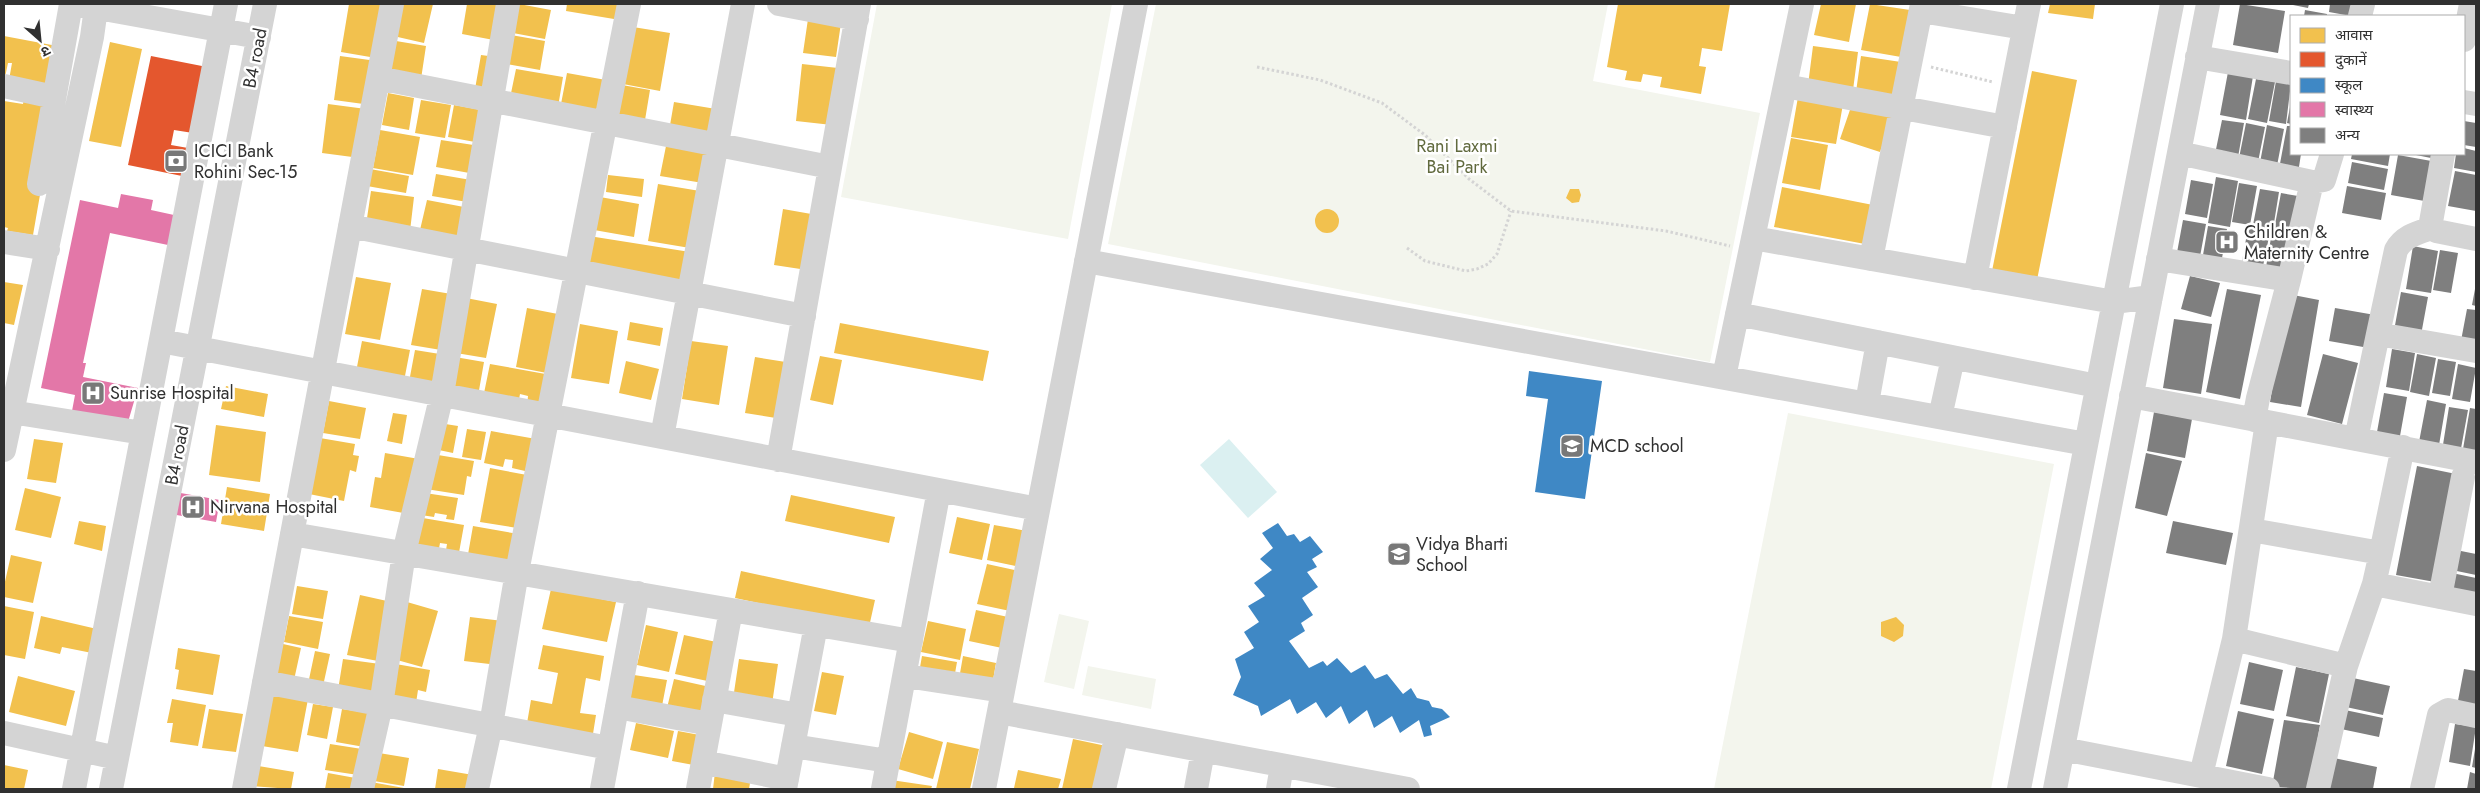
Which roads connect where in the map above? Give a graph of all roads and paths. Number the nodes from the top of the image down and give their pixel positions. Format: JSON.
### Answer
{"nodes":[{"id":1,"x":71,"y":4,"type":"edge"},
{"id":2,"x":226,"y":4,"type":"edge"},
{"id":3,"x":266,"y":4,"type":"edge"},
{"id":4,"x":392,"y":4,"type":"edge"},
{"id":5,"x":508,"y":4,"type":"edge"},
{"id":6,"x":629,"y":4,"type":"edge"},
{"id":7,"x":743,"y":4,"type":"edge"},
{"id":8,"x":779,"y":4,"type":"edge"},
{"id":9,"x":1136,"y":4,"type":"edge"},
{"id":10,"x":1802,"y":4,"type":"edge"},
{"id":11,"x":2029,"y":4,"type":"edge"},
{"id":12,"x":2172,"y":4,"type":"edge"},
{"id":13,"x":2208,"y":4,"type":"edge"},
{"id":14,"x":2471,"y":4,"type":"edge"},
{"id":15,"x":86,"y":6,"type":"edge"},
{"id":16,"x":1917,"y":6,"type":"edge"},
{"id":17,"x":858,"y":11,"type":"edge"},
{"id":18,"x":2024,"y":28,"type":"junction"},
{"id":19,"x":221,"y":30,"type":"junction"},
{"id":20,"x":2465,"y":35,"type":"edge"},
{"id":21,"x":259,"y":37,"type":"junction"},
{"id":22,"x":2198,"y":57,"type":"junction"},
{"id":23,"x":1910,"y":62,"type":"junction"},
{"id":24,"x":1257,"y":67,"type":"dead end"},
{"id":25,"x":2290,"y":73,"type":"edge"},
{"id":26,"x":378,"y":78,"type":"junction"},
{"id":27,"x":4,"y":86,"type":"edge"},
{"id":28,"x":1785,"y":86,"type":"junction"},
{"id":29,"x":2013,"y":87,"type":"junction"},
{"id":30,"x":54,"y":97,"type":"junction"},
{"id":31,"x":491,"y":100,"type":"junction"},
{"id":32,"x":1901,"y":108,"type":"junction"},
{"id":33,"x":605,"y":123,"type":"junction"},
{"id":34,"x":2005,"y":127,"type":"junction"},
{"id":35,"x":716,"y":144,"type":"junction"},
{"id":36,"x":2179,"y":153,"type":"junction"},
{"id":37,"x":2332,"y":155,"type":"edge"},
{"id":38,"x":2443,"y":155,"type":"edge"},
{"id":39,"x":830,"y":167,"type":"junction"},
{"id":40,"x":2312,"y":182,"type":"junction"},
{"id":41,"x":39,"y":184,"type":"dead end"},
{"id":42,"x":1511,"y":211,"type":"junction"},
{"id":43,"x":350,"y":226,"type":"junction"},
{"id":44,"x":2432,"y":228,"type":"junction"},
{"id":45,"x":2476,"y":239,"type":"edge"},
{"id":46,"x":4,"y":242,"type":"edge"},
{"id":47,"x":1743,"y":243,"type":"junction"},
{"id":48,"x":1407,"y":248,"type":"dead end"},
{"id":49,"x":48,"y":249,"type":"junction"},
{"id":50,"x":468,"y":249,"type":"junction"},
{"id":51,"x":1871,"y":259,"type":"junction"},
{"id":52,"x":2158,"y":259,"type":"junction"},
{"id":53,"x":1086,"y":261,"type":"junction"},
{"id":54,"x":576,"y":271,"type":"junction"},
{"id":55,"x":1975,"y":278,"type":"junction"},
{"id":56,"x":2288,"y":280,"type":"junction"},
{"id":57,"x":689,"y":293,"type":"junction"},
{"id":58,"x":2151,"y":297,"type":"junction"},
{"id":59,"x":2114,"y":302,"type":"junction"},
{"id":60,"x":1737,"y":314,"type":"junction"},
{"id":61,"x":804,"y":316,"type":"junction"},
{"id":62,"x":2378,"y":334,"type":"junction"},
{"id":63,"x":160,"y":341,"type":"junction"},
{"id":64,"x":1878,"y":342,"type":"junction"},
{"id":65,"x":198,"y":348,"type":"junction"},
{"id":66,"x":2476,"y":352,"type":"edge"},
{"id":67,"x":1952,"y":358,"type":"junction"},
{"id":68,"x":322,"y":372,"type":"junction"},
{"id":69,"x":1724,"y":378,"type":"junction"},
{"id":70,"x":2097,"y":386,"type":"junction"},
{"id":71,"x":442,"y":394,"type":"junction"},
{"id":72,"x":2131,"y":396,"type":"junction"},
{"id":73,"x":1867,"y":404,"type":"junction"},
{"id":74,"x":20,"y":414,"type":"junction"},
{"id":75,"x":547,"y":415,"type":"junction"},
{"id":76,"x":1940,"y":417,"type":"junction"},
{"id":77,"x":2261,"y":421,"type":"junction"},
{"id":78,"x":143,"y":433,"type":"junction"},
{"id":79,"x":662,"y":437,"type":"junction"},
{"id":80,"x":2356,"y":439,"type":"junction"},
{"id":81,"x":2086,"y":444,"type":"junction"},
{"id":82,"x":2404,"y":447,"type":"junction"},
{"id":83,"x":4,"y":450,"type":"edge"},
{"id":84,"x":778,"y":460,"type":"junction"},
{"id":85,"x":2470,"y":470,"type":"edge"},
{"id":86,"x":940,"y":490,"type":"junction"},
{"id":87,"x":1038,"y":509,"type":"junction"},
{"id":88,"x":2251,"y":530,"type":"junction"},
{"id":89,"x":292,"y":534,"type":"junction"},
{"id":90,"x":404,"y":553,"type":"junction"},
{"id":91,"x":2381,"y":553,"type":"junction"},
{"id":92,"x":517,"y":572,"type":"junction"},
{"id":93,"x":2374,"y":584,"type":"junction"},
{"id":94,"x":638,"y":593,"type":"junction"},
{"id":95,"x":2440,"y":597,"type":"junction"},
{"id":96,"x":2476,"y":604,"type":"edge"},
{"id":97,"x":731,"y":610,"type":"junction"},
{"id":98,"x":816,"y":625,"type":"junction"},
{"id":99,"x":2234,"y":639,"type":"junction"},
{"id":100,"x":911,"y":641,"type":"junction"},
{"id":101,"x":2346,"y":666,"type":"junction"},
{"id":102,"x":906,"y":676,"type":"junction"},
{"id":103,"x":264,"y":682,"type":"junction"},
{"id":104,"x":714,"y":700,"type":"junction"},
{"id":105,"x":1001,"y":702,"type":"junction"},
{"id":106,"x":380,"y":705,"type":"junction"},
{"id":107,"x":617,"y":707,"type":"junction"},
{"id":108,"x":799,"y":716,"type":"junction"},
{"id":109,"x":2476,"y":716,"type":"edge"},
{"id":110,"x":710,"y":724,"type":"junction"},
{"id":111,"x":491,"y":725,"type":"junction"},
{"id":112,"x":4,"y":733,"type":"edge"},
{"id":113,"x":1117,"y":734,"type":"junction"},
{"id":114,"x":793,"y":746,"type":"junction"},
{"id":115,"x":609,"y":748,"type":"junction"},
{"id":116,"x":2063,"y":749,"type":"junction"},
{"id":117,"x":82,"y":750,"type":"junction"},
{"id":118,"x":1203,"y":751,"type":"junction"},
{"id":119,"x":118,"y":758,"type":"junction"},
{"id":120,"x":888,"y":761,"type":"junction"},
{"id":121,"x":703,"y":762,"type":"junction"},
{"id":122,"x":1282,"y":766,"type":"junction"},
{"id":123,"x":2201,"y":775,"type":"junction"},
{"id":124,"x":786,"y":784,"type":"edge"},
{"id":125,"x":1375,"y":786,"type":"edge"},
{"id":126,"x":74,"y":789,"type":"edge"},
{"id":127,"x":111,"y":789,"type":"edge"},
{"id":128,"x":244,"y":789,"type":"edge"},
{"id":129,"x":362,"y":789,"type":"edge"},
{"id":130,"x":477,"y":789,"type":"edge"},
{"id":131,"x":602,"y":789,"type":"edge"},
{"id":132,"x":698,"y":789,"type":"edge"},
{"id":133,"x":883,"y":789,"type":"edge"},
{"id":134,"x":984,"y":789,"type":"edge"},
{"id":135,"x":1104,"y":789,"type":"edge"},
{"id":136,"x":1196,"y":789,"type":"edge"},
{"id":137,"x":1278,"y":789,"type":"edge"},
{"id":138,"x":1408,"y":789,"type":"edge"},
{"id":139,"x":2019,"y":789,"type":"edge"},
{"id":140,"x":2055,"y":789,"type":"edge"},
{"id":141,"x":2268,"y":789,"type":"edge"},
{"id":142,"x":2318,"y":789,"type":"edge"},
{"id":143,"x":2422,"y":789,"type":"edge"}],
"edges":[{"from":1,"to":30,"type":"street"},
{"from":2,"to":19,"type":"street"},
{"from":3,"to":21,"type":"street","name":"B4 road"},
{"from":4,"to":26,"type":"street"},
{"from":5,"to":31,"type":"street"},
{"from":6,"to":33,"type":"street"},
{"from":7,"to":35,"type":"street"},
{"from":8,"to":17,"type":"street"},
{"from":9,"to":53,"type":"street"},
{"from":10,"to":28,"type":"street"},
{"from":11,"to":18,"type":"street"},
{"from":12,"to":59,"type":"street"},
{"from":13,"to":22,"type":"street"},
{"from":14,"to":20,"type":"street"},
{"from":15,"to":19,"type":"street"},
{"from":15,"to":49,"type":"street"},
{"from":16,"to":18,"type":"street"},
{"from":16,"to":23,"type":"street"},
{"from":17,"to":39,"type":"street"},
{"from":18,"to":29,"type":"street"},
{"from":19,"to":21,"type":"street"},
{"from":19,"to":63,"type":"street"},
{"from":21,"to":65,"type":"street","name":"B4 road"},
{"from":22,"to":25,"type":"street"},
{"from":22,"to":36,"type":"street"},
{"from":23,"to":29,"type":"path"},
{"from":23,"to":32,"type":"street"},
{"from":24,"to":42,"type":"path"},
{"from":26,"to":31,"type":"street"},
{"from":26,"to":43,"type":"street"},
{"from":27,"to":30,"type":"street"},
{"from":28,"to":32,"type":"street"},
{"from":28,"to":47,"type":"street"},
{"from":29,"to":34,"type":"street"},
{"from":30,"to":41,"type":"street"},
{"from":31,"to":33,"type":"street"},
{"from":31,"to":50,"type":"street"},
{"from":32,"to":34,"type":"street"},
{"from":32,"to":51,"type":"street"},
{"from":33,"to":35,"type":"street"},
{"from":33,"to":54,"type":"street"},
{"from":34,"to":55,"type":"street"},
{"from":35,"to":39,"type":"street"},
{"from":35,"to":57,"type":"street"},
{"from":36,"to":40,"type":"street"},
{"from":36,"to":52,"type":"street"},
{"from":37,"to":40,"type":"street"},
{"from":38,"to":44,"type":"street"},
{"from":39,"to":61,"type":"street"},
{"from":40,"to":56,"type":"street"},
{"from":42,"to":47,"type":"path"},
{"from":42,"to":48,"type":"path"},
{"from":43,"to":50,"type":"street"},
{"from":43,"to":68,"type":"street"},
{"from":44,"to":45,"type":"street"},
{"from":44,"to":62,"type":"street"},
{"from":46,"to":49,"type":"street"},
{"from":47,"to":51,"type":"street"},
{"from":47,"to":60,"type":"street"},
{"from":49,"to":74,"type":"street"},
{"from":50,"to":54,"type":"street"},
{"from":50,"to":71,"type":"street"},
{"from":51,"to":55,"type":"street"},
{"from":52,"to":56,"type":"street"},
{"from":52,"to":58,"type":"street"},
{"from":53,"to":69,"type":"street"},
{"from":53,"to":87,"type":"street"},
{"from":54,"to":57,"type":"street"},
{"from":54,"to":75,"type":"street"},
{"from":55,"to":59,"type":"street"},
{"from":56,"to":77,"type":"street"},
{"from":57,"to":61,"type":"street"},
{"from":57,"to":79,"type":"street"},
{"from":58,"to":59,"type":"street"},
{"from":58,"to":72,"type":"street"},
{"from":59,"to":70,"type":"street"},
{"from":60,"to":64,"type":"street"},
{"from":60,"to":69,"type":"street"},
{"from":61,"to":84,"type":"street"},
{"from":62,"to":66,"type":"street"},
{"from":62,"to":80,"type":"street"},
{"from":63,"to":65,"type":"street"},
{"from":63,"to":78,"type":"street"},
{"from":64,"to":67,"type":"street"},
{"from":64,"to":73,"type":"street"},
{"from":65,"to":68,"type":"street"},
{"from":65,"to":119,"type":"street","name":"B4 road"},
{"from":67,"to":70,"type":"street"},
{"from":67,"to":76,"type":"street"},
{"from":68,"to":71,"type":"street"},
{"from":68,"to":89,"type":"street"},
{"from":69,"to":73,"type":"street"},
{"from":70,"to":81,"type":"street"},
{"from":71,"to":75,"type":"street"},
{"from":71,"to":90,"type":"street"},
{"from":72,"to":77,"type":"street"},
{"from":72,"to":116,"type":"street"},
{"from":73,"to":76,"type":"street"},
{"from":74,"to":78,"type":"street"},
{"from":74,"to":83,"type":"street"},
{"from":75,"to":79,"type":"street"},
{"from":75,"to":92,"type":"street"},
{"from":76,"to":81,"type":"street"},
{"from":77,"to":80,"type":"street"},
{"from":77,"to":88,"type":"street"},
{"from":78,"to":117,"type":"street"},
{"from":79,"to":84,"type":"street"},
{"from":80,"to":82,"type":"street"},
{"from":81,"to":139,"type":"street"},
{"from":82,"to":85,"type":"street"},
{"from":82,"to":91,"type":"street"},
{"from":84,"to":86,"type":"street"},
{"from":85,"to":95,"type":"street"},
{"from":86,"to":87,"type":"street"},
{"from":86,"to":100,"type":"street"},
{"from":87,"to":105,"type":"street"},
{"from":88,"to":91,"type":"street"},
{"from":88,"to":99,"type":"street"},
{"from":89,"to":90,"type":"street"},
{"from":89,"to":103,"type":"street"},
{"from":90,"to":92,"type":"street"},
{"from":90,"to":106,"type":"street"},
{"from":91,"to":93,"type":"street"},
{"from":92,"to":94,"type":"street"},
{"from":92,"to":111,"type":"street"},
{"from":93,"to":95,"type":"street"},
{"from":93,"to":101,"type":"street"},
{"from":94,"to":97,"type":"street"},
{"from":94,"to":107,"type":"street"},
{"from":95,"to":96,"type":"street"},
{"from":97,"to":98,"type":"street"},
{"from":97,"to":104,"type":"street"},
{"from":98,"to":100,"type":"street"},
{"from":98,"to":108,"type":"street"},
{"from":99,"to":101,"type":"street"},
{"from":99,"to":123,"type":"street"},
{"from":100,"to":102,"type":"street"},
{"from":101,"to":142,"type":"street"},
{"from":102,"to":105,"type":"street"},
{"from":102,"to":120,"type":"street"},
{"from":103,"to":106,"type":"street"},
{"from":103,"to":128,"type":"street"},
{"from":104,"to":108,"type":"street"},
{"from":104,"to":110,"type":"street"},
{"from":105,"to":113,"type":"street"},
{"from":105,"to":134,"type":"street"},
{"from":106,"to":111,"type":"street"},
{"from":106,"to":129,"type":"street"},
{"from":107,"to":110,"type":"street"},
{"from":107,"to":115,"type":"street"},
{"from":108,"to":114,"type":"street"},
{"from":109,"to":143,"type":"street"},
{"from":110,"to":121,"type":"street"},
{"from":111,"to":115,"type":"street"},
{"from":111,"to":130,"type":"street"},
{"from":112,"to":117,"type":"street"},
{"from":113,"to":118,"type":"street"},
{"from":113,"to":135,"type":"street"},
{"from":114,"to":120,"type":"street"},
{"from":114,"to":124,"type":"street"},
{"from":115,"to":131,"type":"street"},
{"from":116,"to":123,"type":"street"},
{"from":116,"to":140,"type":"street"},
{"from":117,"to":119,"type":"street"},
{"from":117,"to":126,"type":"street"},
{"from":118,"to":122,"type":"street"},
{"from":118,"to":136,"type":"street"},
{"from":119,"to":127,"type":"street","name":"B4 road"},
{"from":120,"to":133,"type":"street"},
{"from":121,"to":124,"type":"street"},
{"from":121,"to":132,"type":"street"},
{"from":122,"to":125,"type":"street"},
{"from":122,"to":137,"type":"street"},
{"from":123,"to":141,"type":"street"},
{"from":125,"to":138,"type":"street"}]}
